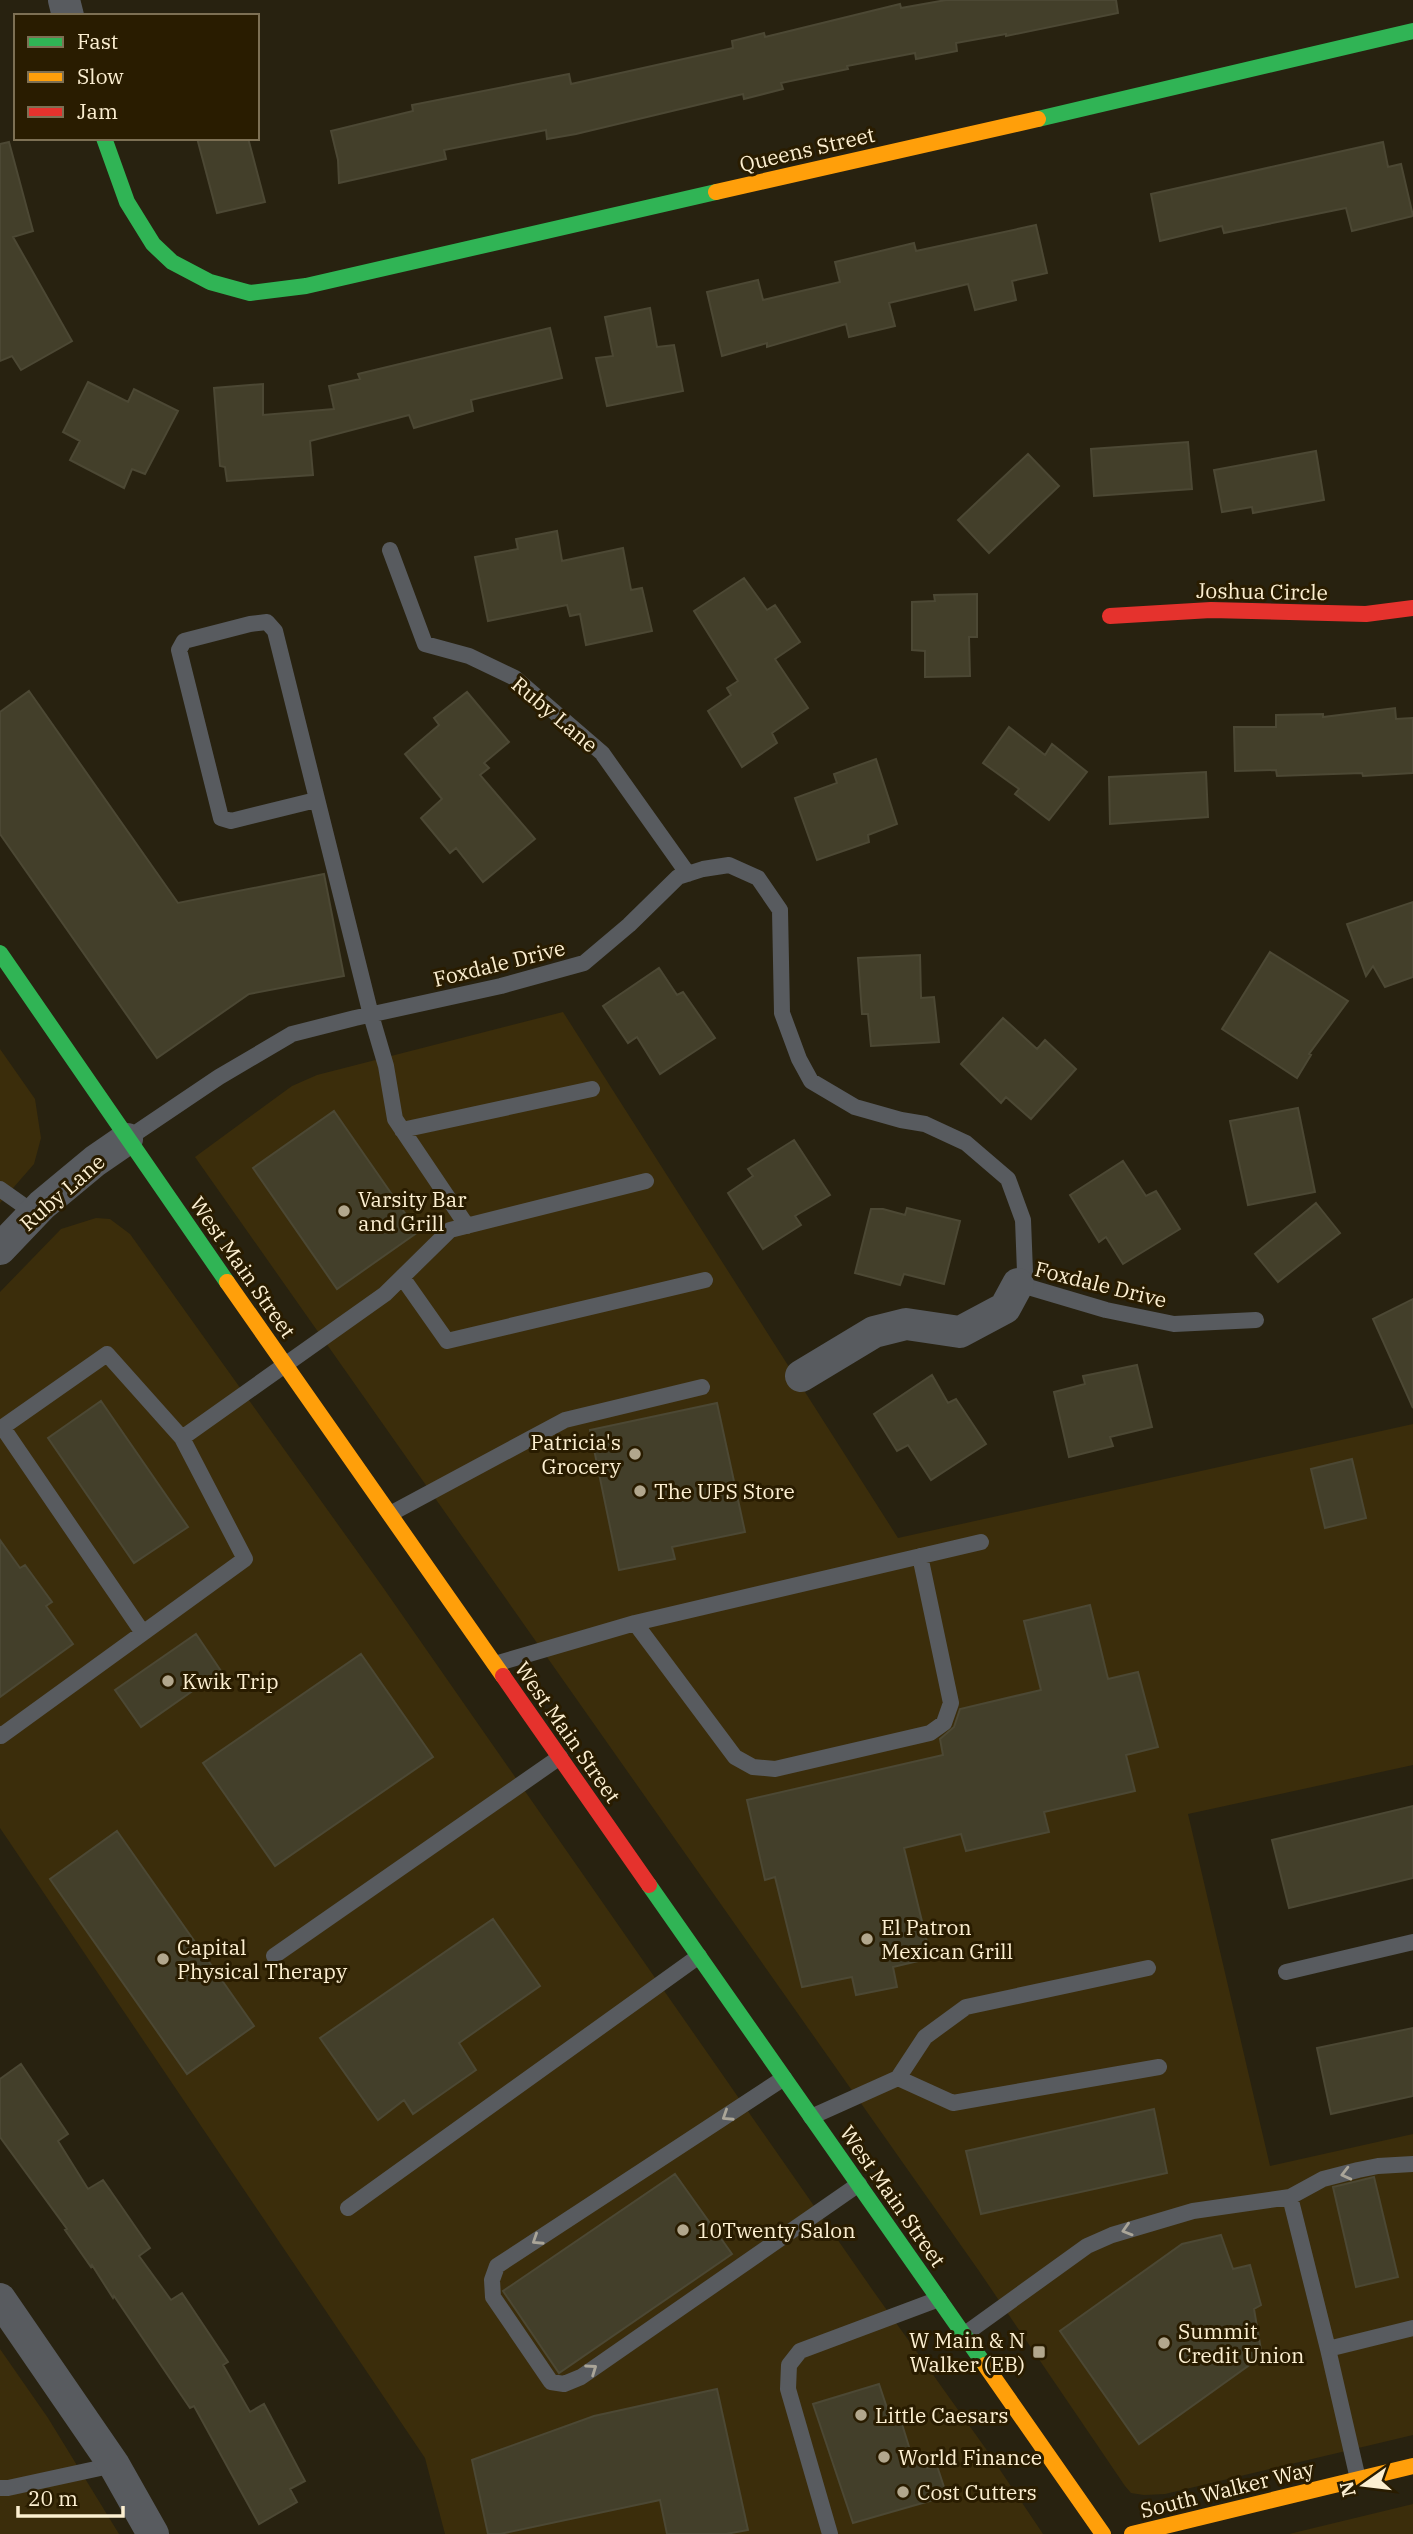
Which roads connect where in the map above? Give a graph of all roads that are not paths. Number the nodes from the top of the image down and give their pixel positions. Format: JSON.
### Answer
{"nodes":[{"id":1,"x":1413,"y":31,"type":"edge"},
{"id":2,"x":105,"y":140,"type":"edge"},
{"id":3,"x":390,"y":550,"type":"dead end"},
{"id":4,"x":1413,"y":608,"type":"edge"},
{"id":5,"x":1110,"y":616,"type":"dead end"},
{"id":6,"x":316,"y":800,"type":"junction"},
{"id":7,"x":688,"y":874,"type":"junction"},
{"id":8,"x":0,"y":953,"type":"edge"},
{"id":9,"x":370,"y":1014,"type":"junction"},
{"id":10,"x":592,"y":1089,"type":"dead end"},
{"id":11,"x":402,"y":1130,"type":"junction"},
{"id":12,"x":127,"y":1139,"type":"junction"},
{"id":13,"x":646,"y":1181,"type":"dead end"},
{"id":14,"x":0,"y":1189,"type":"edge"},
{"id":15,"x":34,"y":1213,"type":"junction"},
{"id":16,"x":467,"y":1226,"type":"junction"},
{"id":17,"x":0,"y":1249,"type":"edge"},
{"id":18,"x":402,"y":1277,"type":"junction"},
{"id":19,"x":705,"y":1280,"type":"dead end"},
{"id":20,"x":1018,"y":1284,"type":"junction"},
{"id":21,"x":1256,"y":1320,"type":"dead end"},
{"id":22,"x":285,"y":1364,"type":"junction"},
{"id":23,"x":801,"y":1376,"type":"dead end"},
{"id":24,"x":702,"y":1387,"type":"dead end"},
{"id":25,"x":0,"y":1409,"type":"edge"},
{"id":26,"x":5,"y":1426,"type":"edge"},
{"id":27,"x":182,"y":1437,"type":"junction"},
{"id":28,"x":390,"y":1514,"type":"junction"},
{"id":29,"x":981,"y":1542,"type":"dead end"},
{"id":30,"x":920,"y":1556,"type":"junction"},
{"id":31,"x":635,"y":1623,"type":"junction"},
{"id":32,"x":143,"y":1633,"type":"junction"},
{"id":33,"x":495,"y":1664,"type":"junction"},
{"id":34,"x":0,"y":1734,"type":"edge"},
{"id":35,"x":560,"y":1757,"type":"junction"},
{"id":36,"x":1413,"y":1942,"type":"edge"},
{"id":37,"x":274,"y":1956,"type":"dead end"},
{"id":38,"x":699,"y":1956,"type":"junction"},
{"id":39,"x":1148,"y":1968,"type":"dead end"},
{"id":40,"x":1286,"y":1972,"type":"dead end"},
{"id":41,"x":1159,"y":2067,"type":"dead end"},
{"id":42,"x":785,"y":2078,"type":"junction"},
{"id":43,"x":898,"y":2078,"type":"junction"},
{"id":44,"x":811,"y":2117,"type":"junction"},
{"id":45,"x":1413,"y":2164,"type":"edge"},
{"id":46,"x":859,"y":2184,"type":"junction"},
{"id":47,"x":1290,"y":2197,"type":"junction"},
{"id":48,"x":348,"y":2208,"type":"dead end"},
{"id":49,"x":0,"y":2299,"type":"edge"},
{"id":50,"x":939,"y":2299,"type":"junction"},
{"id":51,"x":1413,"y":2328,"type":"edge"},
{"id":52,"x":965,"y":2334,"type":"junction"},
{"id":53,"x":1328,"y":2349,"type":"junction"},
{"id":54,"x":114,"y":2465,"type":"junction"},
{"id":55,"x":1413,"y":2466,"type":"edge"},
{"id":56,"x":1358,"y":2479,"type":"junction"},
{"id":57,"x":0,"y":2488,"type":"edge"},
{"id":58,"x":153,"y":2534,"type":"edge"},
{"id":59,"x":830,"y":2534,"type":"edge"},
{"id":60,"x":1103,"y":2534,"type":"edge"},
{"id":61,"x":1132,"y":2534,"type":"edge"}],
"edges":[{"from":1,"to":2,"type":"street","name":"Queens Street"},
{"from":3,"to":7,"type":"lane","name":"Ruby Lane"},
{"from":4,"to":5,"type":"street","name":"Joshua Circle"},
{"from":6,"to":6,"type":"lane"},
{"from":6,"to":9,"type":"lane"},
{"from":7,"to":9,"type":"lane","name":"Foxdale Drive"},
{"from":7,"to":20,"type":"lane","name":"Foxdale Drive"},
{"from":8,"to":12,"type":"street","name":"West Main Street"},
{"from":9,"to":11,"type":"lane"},
{"from":9,"to":12,"type":"lane","name":"Foxdale Drive"},
{"from":10,"to":11,"type":"lane"},
{"from":11,"to":16,"type":"lane"},
{"from":12,"to":15,"type":"street","name":"Ruby Lane"},
{"from":12,"to":22,"type":"street","name":"West Main Street"},
{"from":13,"to":16,"type":"lane"},
{"from":14,"to":15,"type":"lane"},
{"from":15,"to":17,"type":"street","name":"Ruby Lane"},
{"from":16,"to":18,"type":"lane"},
{"from":18,"to":19,"type":"lane"},
{"from":18,"to":22,"type":"lane"},
{"from":20,"to":21,"type":"lane","name":"Foxdale Drive"},
{"from":20,"to":23,"type":"street"},
{"from":22,"to":27,"type":"lane"},
{"from":22,"to":28,"type":"street","name":"West Main Street"},
{"from":24,"to":28,"type":"lane"},
{"from":25,"to":26,"type":"lane"},
{"from":26,"to":27,"type":"lane"},
{"from":26,"to":32,"type":"lane"},
{"from":27,"to":32,"type":"lane"},
{"from":28,"to":33,"type":"street","name":"West Main Street"},
{"from":29,"to":30,"type":"lane"},
{"from":30,"to":31,"type":"lane"},
{"from":30,"to":31,"type":"lane"},
{"from":31,"to":33,"type":"lane"},
{"from":32,"to":34,"type":"lane"},
{"from":33,"to":35,"type":"street","name":"West Main Street"},
{"from":35,"to":37,"type":"lane"},
{"from":35,"to":38,"type":"street","name":"West Main Street"},
{"from":36,"to":40,"type":"lane"},
{"from":38,"to":42,"type":"street","name":"West Main Street"},
{"from":38,"to":48,"type":"lane"},
{"from":39,"to":43,"type":"lane"},
{"from":41,"to":43,"type":"lane"},
{"from":42,"to":44,"type":"street","name":"West Main Street"},
{"from":42,"to":46,"type":"lane","one_way":true},
{"from":43,"to":44,"type":"lane"},
{"from":44,"to":46,"type":"street","name":"West Main Street"},
{"from":45,"to":47,"type":"lane","one_way":true},
{"from":46,"to":50,"type":"street","name":"West Main Street"},
{"from":47,"to":52,"type":"lane","one_way":true},
{"from":47,"to":53,"type":"lane"},
{"from":49,"to":54,"type":"street"},
{"from":50,"to":52,"type":"street","name":"West Main Street"},
{"from":50,"to":59,"type":"lane"},
{"from":51,"to":53,"type":"lane"},
{"from":52,"to":60,"type":"street","name":"West Main Street"},
{"from":53,"to":56,"type":"lane"},
{"from":54,"to":57,"type":"lane"},
{"from":54,"to":58,"type":"street"},
{"from":55,"to":56,"type":"street","name":"South Walker Way"},
{"from":56,"to":61,"type":"street","name":"South Walker Way"}]}
